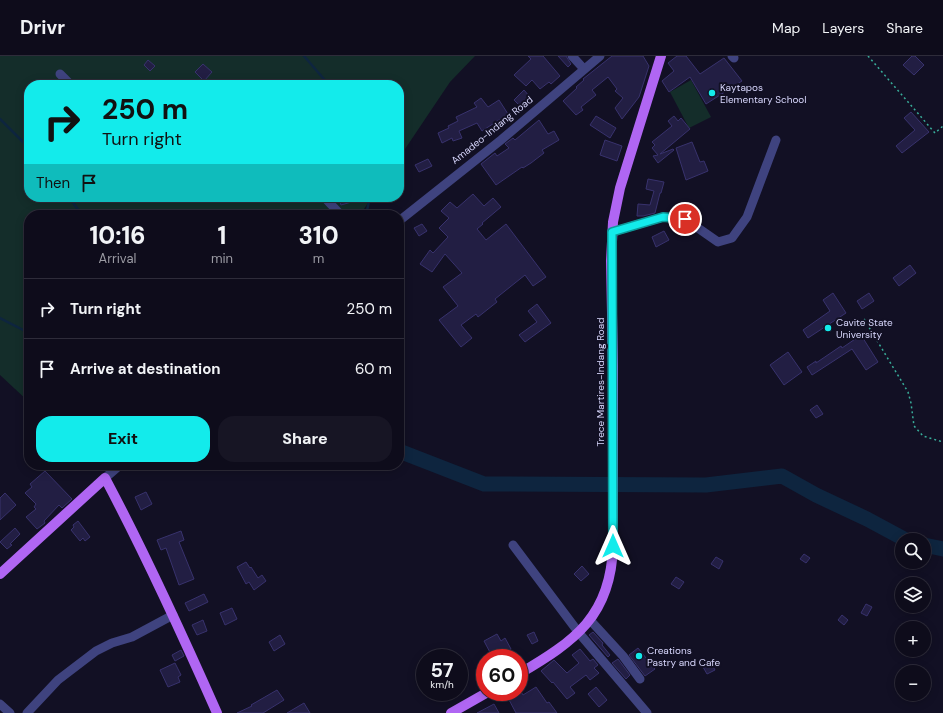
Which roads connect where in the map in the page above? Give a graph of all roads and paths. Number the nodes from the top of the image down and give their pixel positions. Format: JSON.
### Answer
{"nodes":[{"id":1,"x":572,"y":56,"type":"edge"},
{"id":2,"x":600,"y":56,"type":"edge"},
{"id":3,"x":661,"y":56,"type":"edge"},
{"id":4,"x":868,"y":56,"type":"edge"},
{"id":5,"x":584,"y":69,"type":"junction"},
{"id":6,"x":60,"y":74,"type":"dead end"},
{"id":7,"x":66,"y":80,"type":"edge"},
{"id":8,"x":943,"y":126,"type":"edge"},
{"id":9,"x":776,"y":140,"type":"dead end"},
{"id":10,"x":329,"y":202,"type":"edge"},
{"id":11,"x":336,"y":210,"type":"edge"},
{"id":12,"x":404,"y":217,"type":"edge"},
{"id":13,"x":612,"y":232,"type":"junction"},
{"id":14,"x":864,"y":319,"type":"dead end"},
{"id":15,"x":943,"y":442,"type":"edge"},
{"id":16,"x":115,"y":470,"type":"edge"},
{"id":17,"x":106,"y":478,"type":"junction"},
{"id":18,"x":513,"y":545,"type":"dead end"},
{"id":19,"x":0,"y":574,"type":"edge"},
{"id":20,"x":173,"y":615,"type":"junction"},
{"id":21,"x":590,"y":620,"type":"junction"},
{"id":22,"x":579,"y":633,"type":"junction"},
{"id":23,"x":528,"y":668,"type":"edge"},
{"id":24,"x":640,"y":679,"type":"dead end"},
{"id":25,"x":476,"y":699,"type":"edge"},
{"id":26,"x":0,"y":704,"type":"edge"},
{"id":27,"x":10,"y":713,"type":"edge"},
{"id":28,"x":27,"y":713,"type":"edge"},
{"id":29,"x":217,"y":713,"type":"edge"},
{"id":30,"x":451,"y":713,"type":"edge"},
{"id":31,"x":647,"y":713,"type":"edge"}],
"edges":[{"from":1,"to":5,"type":"street"},
{"from":2,"to":5,"type":"street","name":"Amadeo-Indang Road"},
{"from":3,"to":13,"type":"main road","name":"Trece Martires-Indang Road"},
{"from":4,"to":8,"type":"path"},
{"from":5,"to":12,"type":"street","name":"Amadeo-Indang Road"},
{"from":6,"to":7,"type":"street"},
{"from":9,"to":13,"type":"street"},
{"from":10,"to":11,"type":"street"},
{"from":13,"to":21,"type":"main road","name":"Trece Martires-Indang Road"},
{"from":14,"to":15,"type":"path"},
{"from":16,"to":17,"type":"street"},
{"from":17,"to":19,"type":"main road"},
{"from":17,"to":20,"type":"main road"},
{"from":18,"to":22,"type":"street"},
{"from":20,"to":28,"type":"street"},
{"from":20,"to":29,"type":"main road"},
{"from":21,"to":22,"type":"main road","name":"Trece Martires-Indang Road"},
{"from":21,"to":24,"type":"street"},
{"from":22,"to":23,"type":"main road","name":"Trece Martires-Indang Road"},
{"from":22,"to":31,"type":"street"},
{"from":25,"to":30,"type":"main road"},
{"from":26,"to":27,"type":"street"}]}
